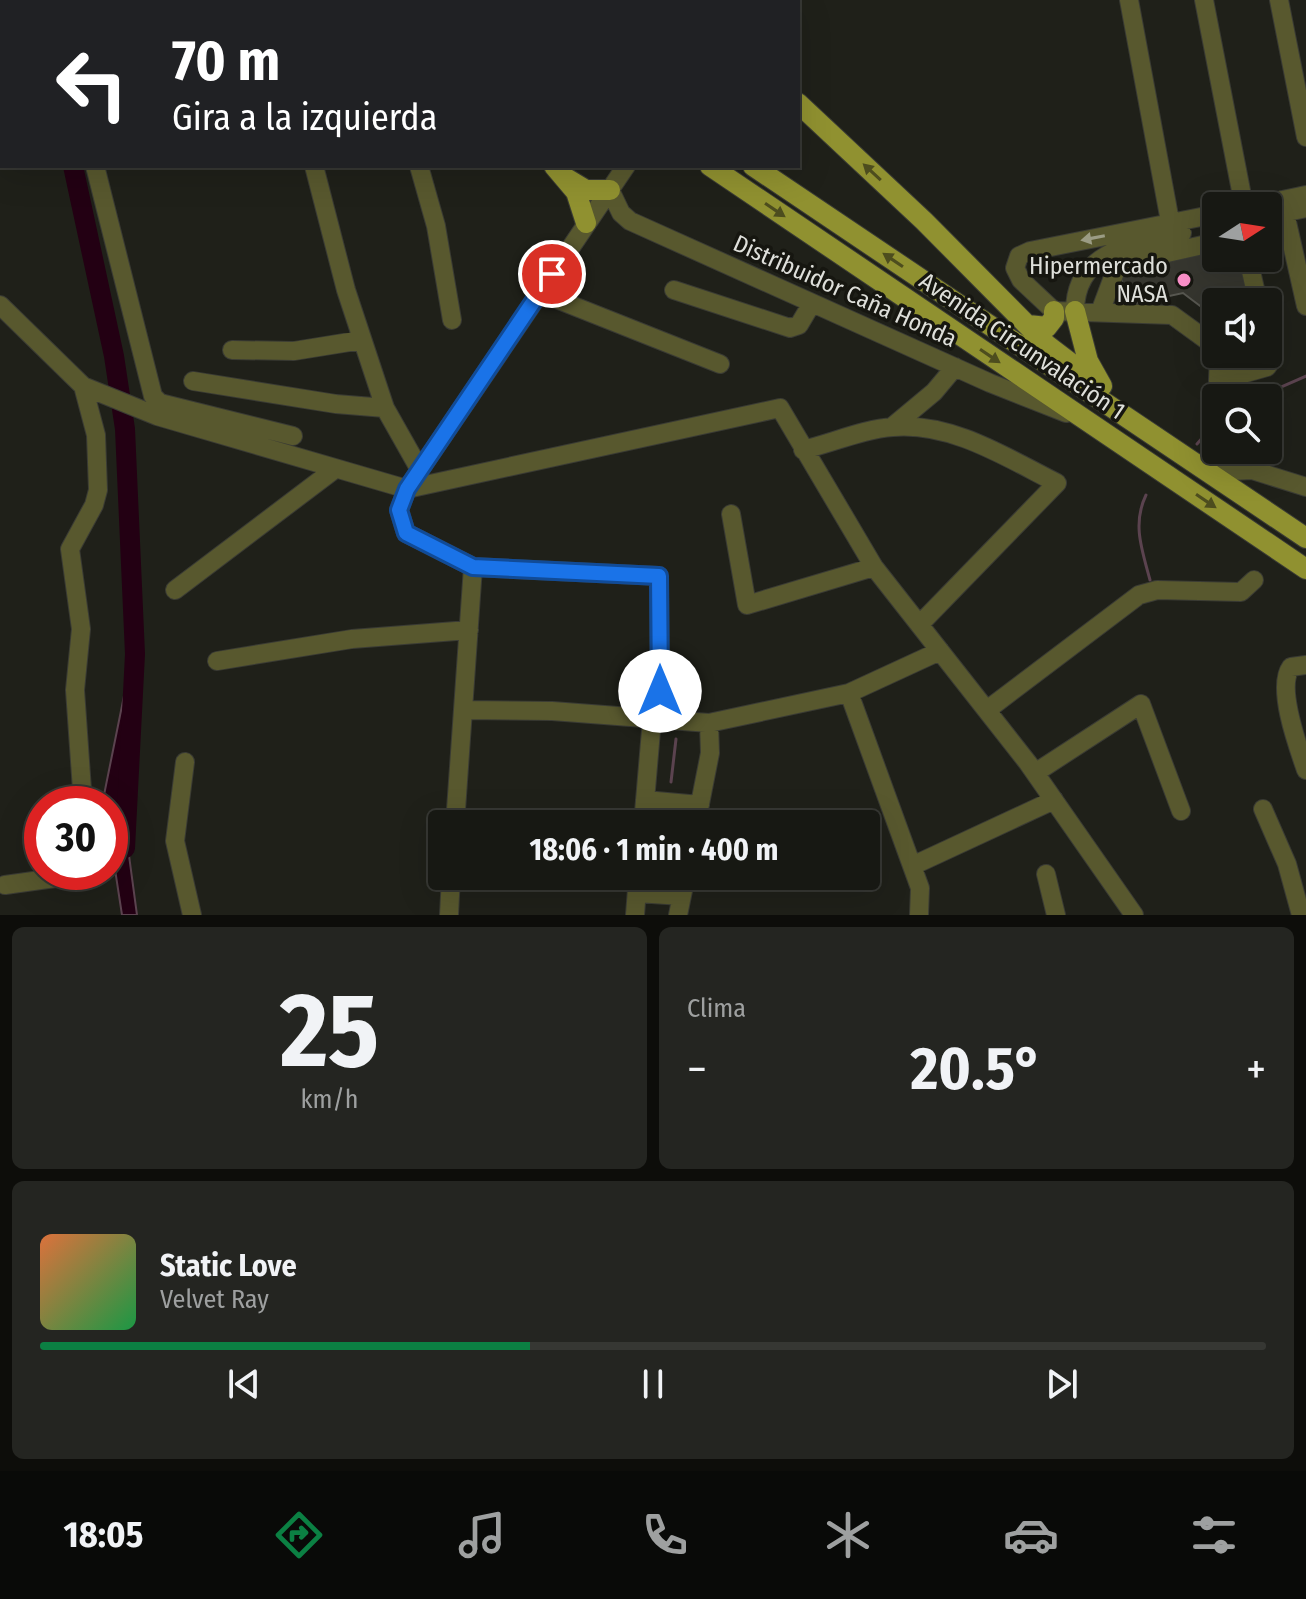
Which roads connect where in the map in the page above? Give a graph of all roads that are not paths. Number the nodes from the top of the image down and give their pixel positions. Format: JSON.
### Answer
{"nodes":[{"id":1,"x":1129,"y":0,"type":"edge"},
{"id":2,"x":1204,"y":0,"type":"edge"},
{"id":3,"x":1279,"y":0,"type":"edge"},
{"id":4,"x":800,"y":105,"type":"edge"},
{"id":5,"x":1306,"y":137,"type":"edge"},
{"id":6,"x":96,"y":168,"type":"edge"},
{"id":7,"x":315,"y":168,"type":"edge"},
{"id":8,"x":420,"y":168,"type":"edge"},
{"id":9,"x":625,"y":168,"type":"edge"},
{"id":10,"x":713,"y":168,"type":"edge"},
{"id":11,"x":756,"y":168,"type":"edge"},
{"id":12,"x":560,"y":172,"type":"edge"},
{"id":13,"x":610,"y":190,"type":"junction"},
{"id":14,"x":1241,"y":192,"type":"edge"},
{"id":15,"x":1306,"y":195,"type":"edge"},
{"id":16,"x":1282,"y":208,"type":"edge"},
{"id":17,"x":1306,"y":208,"type":"edge"},
{"id":18,"x":1282,"y":210,"type":"edge"},
{"id":19,"x":1202,"y":219,"type":"edge"},
{"id":20,"x":630,"y":221,"type":"junction"},
{"id":21,"x":586,"y":223,"type":"junction"},
{"id":22,"x":1282,"y":224,"type":"edge"},
{"id":23,"x":1202,"y":227,"type":"edge"},
{"id":24,"x":1171,"y":229,"type":"junction"},
{"id":25,"x":1202,"y":245,"type":"edge"},
{"id":26,"x":674,"y":290,"type":"dead end"},
{"id":27,"x":541,"y":293,"type":"junction"},
{"id":28,"x":812,"y":303,"type":"junction"},
{"id":29,"x":0,"y":305,"type":"edge"},
{"id":30,"x":1306,"y":306,"type":"edge"},
{"id":31,"x":1054,"y":311,"type":"junction"},
{"id":32,"x":1075,"y":311,"type":"junction"},
{"id":33,"x":1100,"y":312,"type":"junction"},
{"id":34,"x":452,"y":320,"type":"dead end"},
{"id":35,"x":1028,"y":325,"type":"junction"},
{"id":36,"x":1202,"y":337,"type":"edge"},
{"id":37,"x":362,"y":340,"type":"junction"},
{"id":38,"x":232,"y":350,"type":"dead end"},
{"id":39,"x":720,"y":364,"type":"dead end"},
{"id":40,"x":955,"y":367,"type":"junction"},
{"id":41,"x":1218,"y":368,"type":"edge"},
{"id":42,"x":1264,"y":368,"type":"edge"},
{"id":43,"x":193,"y":381,"type":"dead end"},
{"id":44,"x":1102,"y":386,"type":"junction"},
{"id":45,"x":91,"y":390,"type":"junction"},
{"id":46,"x":385,"y":408,"type":"junction"},
{"id":47,"x":1087,"y":421,"type":"junction"},
{"id":48,"x":892,"y":427,"type":"junction"},
{"id":49,"x":293,"y":436,"type":"dead end"},
{"id":50,"x":803,"y":450,"type":"junction"},
{"id":51,"x":1177,"y":451,"type":"junction"},
{"id":52,"x":335,"y":469,"type":"junction"},
{"id":53,"x":420,"y":470,"type":"junction"},
{"id":54,"x":1209,"y":472,"type":"junction"},
{"id":55,"x":1306,"y":487,"type":"edge"},
{"id":56,"x":407,"y":489,"type":"junction"},
{"id":57,"x":731,"y":514,"type":"dead end"},
{"id":58,"x":1306,"y":538,"type":"edge"},
{"id":59,"x":473,"y":567,"type":"junction"},
{"id":60,"x":874,"y":567,"type":"junction"},
{"id":61,"x":1306,"y":569,"type":"edge"},
{"id":62,"x":1254,"y":580,"type":"dead end"},
{"id":63,"x":175,"y":590,"type":"dead end"},
{"id":64,"x":920,"y":624,"type":"junction"},
{"id":65,"x":469,"y":630,"type":"junction"},
{"id":66,"x":940,"y":651,"type":"junction"},
{"id":67,"x":217,"y":661,"type":"dead end"},
{"id":68,"x":1306,"y":665,"type":"edge"},
{"id":69,"x":849,"y":693,"type":"junction"},
{"id":70,"x":463,"y":710,"type":"junction"},
{"id":71,"x":987,"y":710,"type":"junction"},
{"id":72,"x":656,"y":719,"type":"junction"},
{"id":73,"x":709,"y":723,"type":"junction"},
{"id":74,"x":185,"y":762,"type":"dead end"},
{"id":75,"x":1306,"y":770,"type":"edge"},
{"id":76,"x":1035,"y":773,"type":"junction"},
{"id":77,"x":82,"y":786,"type":"edge"},
{"id":78,"x":645,"y":800,"type":"junction"},
{"id":79,"x":1054,"y":800,"type":"junction"},
{"id":80,"x":700,"y":805,"type":"junction"},
{"id":81,"x":1263,"y":809,"type":"dead end"},
{"id":82,"x":456,"y":810,"type":"edge"},
{"id":83,"x":644,"y":810,"type":"edge"},
{"id":84,"x":699,"y":810,"type":"edge"},
{"id":85,"x":1181,"y":811,"type":"dead end"},
{"id":86,"x":912,"y":866,"type":"junction"},
{"id":87,"x":1298,"y":869,"type":"edge"},
{"id":88,"x":1046,"y":874,"type":"dead end"},
{"id":89,"x":24,"y":882,"type":"edge"},
{"id":90,"x":5,"y":885,"type":"dead end"},
{"id":91,"x":450,"y":890,"type":"edge"},
{"id":92,"x":638,"y":890,"type":"edge"},
{"id":93,"x":658,"y":890,"type":"edge"},
{"id":94,"x":683,"y":890,"type":"edge"},
{"id":95,"x":682,"y":896,"type":"junction"},
{"id":96,"x":192,"y":915,"type":"edge"},
{"id":97,"x":449,"y":915,"type":"edge"},
{"id":98,"x":635,"y":915,"type":"edge"},
{"id":99,"x":678,"y":915,"type":"edge"},
{"id":100,"x":919,"y":915,"type":"edge"},
{"id":101,"x":1056,"y":915,"type":"edge"},
{"id":102,"x":1134,"y":915,"type":"edge"},
{"id":103,"x":1301,"y":915,"type":"edge"}],
"edges":[{"from":1,"to":24,"type":"street"},
{"from":2,"to":14,"type":"street"},
{"from":3,"to":5,"type":"street"},
{"from":35,"to":4,"type":"main road","one_way":true},
{"from":6,"to":49,"type":"street"},
{"from":7,"to":37,"type":"street"},
{"from":8,"to":34,"type":"street"},
{"from":9,"to":13,"type":"street"},
{"from":10,"to":47,"type":"main road","name":"Avenida Circunvalación 1","one_way":true},
{"from":51,"to":11,"type":"main road","name":"Avenida Circunvalación 1","one_way":true},
{"from":12,"to":13,"type":"main road"},
{"from":12,"to":21,"type":"main road"},
{"from":13,"to":20,"type":"street"},
{"from":13,"to":21,"type":"street"},
{"from":15,"to":16,"type":"street"},
{"from":17,"to":18,"type":"street"},
{"from":19,"to":24,"type":"street"},
{"from":20,"to":21,"type":"street","name":"Distribuidor Caña Honda"},
{"from":20,"to":28,"type":"street","name":"Distribuidor Caña Honda"},
{"from":21,"to":27,"type":"street"},
{"from":22,"to":30,"type":"street"},
{"from":23,"to":24,"type":"street"},
{"from":24,"to":31,"type":"street","one_way":true},
{"from":24,"to":32,"type":"street"},
{"from":25,"to":33,"type":"street"},
{"from":26,"to":28,"type":"street"},
{"from":27,"to":39,"type":"street"},
{"from":27,"to":53,"type":"street"},
{"from":28,"to":40,"type":"street","name":"Distribuidor Caña Honda"},
{"from":29,"to":45,"type":"street"},
{"from":31,"to":32,"type":"street"},
{"from":31,"to":35,"type":"main road"},
{"from":32,"to":33,"type":"street"},
{"from":32,"to":44,"type":"main road"},
{"from":33,"to":36,"type":"street"},
{"from":35,"to":44,"type":"main road"},
{"from":37,"to":38,"type":"street"},
{"from":37,"to":46,"type":"street"},
{"from":40,"to":47,"type":"street","name":"Distribuidor Caña Honda"},
{"from":40,"to":48,"type":"street"},
{"from":41,"to":42,"type":"street"},
{"from":43,"to":46,"type":"street"},
{"from":44,"to":51,"type":"main road"},
{"from":45,"to":52,"type":"street"},
{"from":45,"to":77,"type":"street"},
{"from":46,"to":53,"type":"street"},
{"from":47,"to":61,"type":"main road","name":"Avenida Circunvalación 1","one_way":true},
{"from":48,"to":50,"type":"street"},
{"from":48,"to":64,"type":"street"},
{"from":50,"to":56,"type":"street"},
{"from":50,"to":60,"type":"street"},
{"from":51,"to":54,"type":"main road","name":"Avenida Circunvalación 1"},
{"from":52,"to":56,"type":"street"},
{"from":52,"to":63,"type":"street"},
{"from":53,"to":56,"type":"street"},
{"from":54,"to":55,"type":"street"},
{"from":54,"to":58,"type":"main road","name":"Avenida Circunvalación 1"},
{"from":56,"to":59,"type":"street"},
{"from":57,"to":60,"type":"street"},
{"from":59,"to":65,"type":"street"},
{"from":59,"to":72,"type":"street"},
{"from":60,"to":64,"type":"street"},
{"from":62,"to":71,"type":"street"},
{"from":64,"to":66,"type":"street"},
{"from":65,"to":67,"type":"street"},
{"from":65,"to":70,"type":"street"},
{"from":66,"to":69,"type":"street"},
{"from":66,"to":71,"type":"street"},
{"from":68,"to":75,"type":"street"},
{"from":69,"to":73,"type":"street"},
{"from":69,"to":86,"type":"street"},
{"from":70,"to":72,"type":"street"},
{"from":70,"to":82,"type":"street"},
{"from":71,"to":76,"type":"street"},
{"from":72,"to":73,"type":"street"},
{"from":72,"to":78,"type":"street"},
{"from":73,"to":80,"type":"street"},
{"from":74,"to":96,"type":"street"},
{"from":76,"to":79,"type":"street"},
{"from":76,"to":85,"type":"street"},
{"from":78,"to":80,"type":"street"},
{"from":78,"to":83,"type":"street"},
{"from":79,"to":86,"type":"street"},
{"from":79,"to":102,"type":"street"},
{"from":80,"to":84,"type":"street"},
{"from":81,"to":87,"type":"street"},
{"from":86,"to":100,"type":"street"},
{"from":87,"to":103,"type":"street"},
{"from":88,"to":101,"type":"street"},
{"from":89,"to":90,"type":"street"},
{"from":91,"to":97,"type":"street"},
{"from":92,"to":98,"type":"street"},
{"from":93,"to":95,"type":"street"},
{"from":94,"to":95,"type":"street"},
{"from":95,"to":99,"type":"street"}]}
